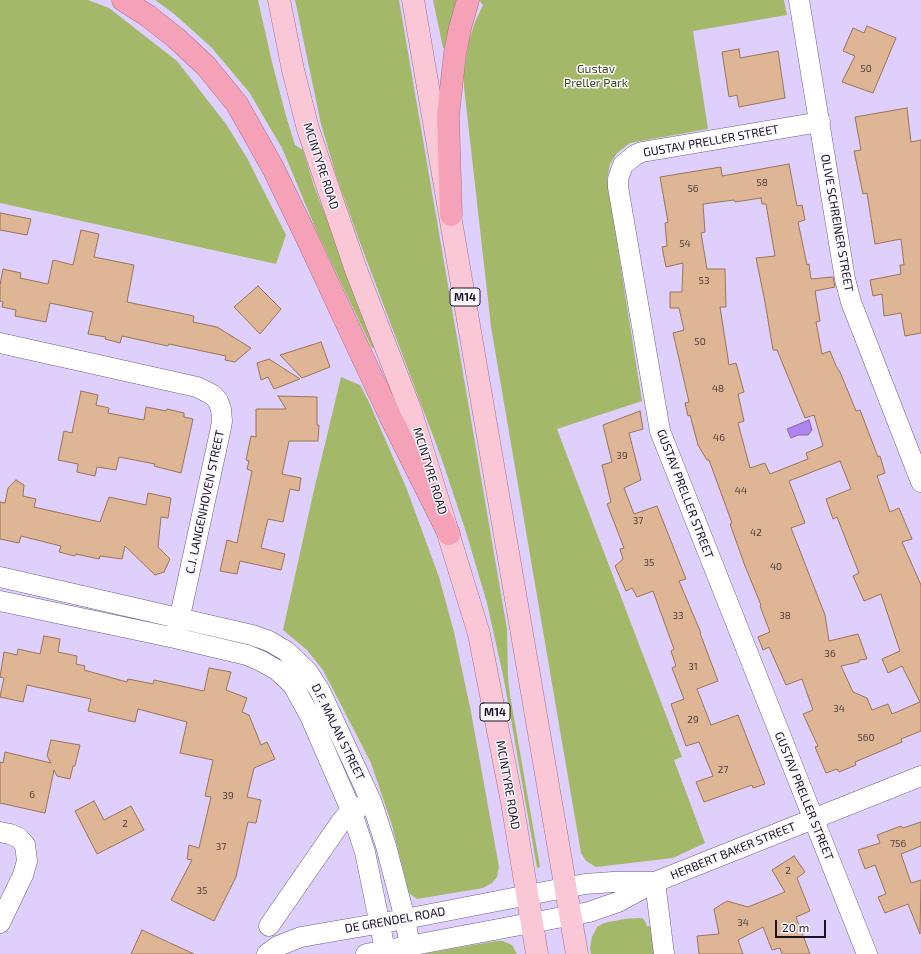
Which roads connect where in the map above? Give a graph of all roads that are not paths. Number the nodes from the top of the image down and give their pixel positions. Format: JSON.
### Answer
{"nodes":[{"id":1,"x":123,"y":0,"type":"edge"},
{"id":2,"x":279,"y":0,"type":"edge"},
{"id":3,"x":413,"y":0,"type":"edge"},
{"id":4,"x":468,"y":0,"type":"edge"},
{"id":5,"x":799,"y":0,"type":"edge"},
{"id":6,"x":820,"y":122,"type":"junction"},
{"id":7,"x":451,"y":215,"type":"junction"},
{"id":8,"x":0,"y":343,"type":"edge"},
{"id":9,"x":921,"y":482,"type":"edge"},
{"id":10,"x":449,"y":534,"type":"junction"},
{"id":11,"x":0,"y":577,"type":"edge"},
{"id":12,"x":0,"y":601,"type":"edge"},
{"id":13,"x":179,"y":617,"type":"junction"},
{"id":14,"x":175,"y":638,"type":"junction"},
{"id":15,"x":921,"y":776,"type":"edge"},
{"id":16,"x":372,"y":803,"type":"junction"},
{"id":17,"x":351,"y":810,"type":"junction"},
{"id":18,"x":814,"y":819,"type":"junction"},
{"id":19,"x":5,"y":833,"type":"edge"},
{"id":20,"x":656,"y":882,"type":"junction"},
{"id":21,"x":566,"y":888,"type":"junction"},
{"id":22,"x":527,"y":895,"type":"junction"},
{"id":23,"x":570,"y":915,"type":"junction"},
{"id":24,"x":405,"y":918,"type":"junction"},
{"id":25,"x":0,"y":923,"type":"edge"},
{"id":26,"x":380,"y":923,"type":"junction"},
{"id":27,"x":532,"y":923,"type":"junction"},
{"id":28,"x":269,"y":926,"type":"dead end"},
{"id":29,"x":410,"y":946,"type":"junction"},
{"id":30,"x":385,"y":950,"type":"junction"},
{"id":31,"x":267,"y":954,"type":"edge"},
{"id":32,"x":366,"y":954,"type":"edge"},
{"id":33,"x":537,"y":954,"type":"edge"},
{"id":34,"x":577,"y":954,"type":"edge"},
{"id":35,"x":664,"y":954,"type":"edge"},
{"id":36,"x":867,"y":954,"type":"edge"}],
"edges":[{"from":1,"to":10,"type":"highway"},
{"from":2,"to":10,"type":"main road","name":"MCINTYRE ROAD","number":"M14"},
{"from":3,"to":7,"type":"main road","number":"M14"},
{"from":4,"to":7,"type":"highway"},
{"from":5,"to":6,"type":"street","name":"OLIVE SCHREINER STREET"},
{"from":6,"to":9,"type":"street","name":"OLIVE SCHREINER STREET"},
{"from":6,"to":18,"type":"street","name":"GUSTAV PRELLER STREET"},
{"from":7,"to":21,"type":"main road","number":"M14"},
{"from":8,"to":13,"type":"street","name":"C.J. LANGENHOVEN STREET"},
{"from":10,"to":22,"type":"main road","name":"MCINTYRE ROAD","number":"M14"},
{"from":11,"to":13,"type":"street","name":"D.F. MALAN STREET"},
{"from":12,"to":14,"type":"street","name":"D.F. MALAN STREET"},
{"from":13,"to":14,"type":"street","name":"C.J. LANGENHOVEN STREET"},
{"from":13,"to":16,"type":"street","name":"D.F. MALAN STREET"},
{"from":14,"to":17,"type":"street","name":"D.F. MALAN STREET"},
{"from":15,"to":18,"type":"street","name":"HERBERT BAKER STREET"},
{"from":16,"to":17,"type":"street"},
{"from":16,"to":24,"type":"street","name":"D.F. MALAN STREET"},
{"from":17,"to":26,"type":"street","name":"D.F. MALAN STREET"},
{"from":17,"to":28,"type":"street"},
{"from":18,"to":20,"type":"street","name":"HERBERT BAKER STREET"},
{"from":18,"to":36,"type":"street","name":"GUSTAV PRELLER STREET"},
{"from":19,"to":25,"type":"street"},
{"from":20,"to":21,"type":"street","name":"HERBERT BAKER STREET"},
{"from":20,"to":23,"type":"street","name":"HERBERT BAKER STREET"},
{"from":20,"to":35,"type":"street"},
{"from":21,"to":22,"type":"street","name":"HERBERT BAKER STREET"},
{"from":21,"to":23,"type":"main road","number":"M14"},
{"from":22,"to":24,"type":"street","name":"DE GRENDEL ROAD"},
{"from":22,"to":27,"type":"main road","name":"MCINTYRE ROAD","number":"M14"},
{"from":23,"to":27,"type":"street","name":"HERBERT BAKER STREET"},
{"from":23,"to":34,"type":"main road","number":"M14"},
{"from":24,"to":26,"type":"street","name":"DE GRENDEL ROAD"},
{"from":24,"to":29,"type":"street","name":"D.F. MALAN STREET"},
{"from":26,"to":30,"type":"street","name":"D.F. MALAN STREET"},
{"from":26,"to":31,"type":"street","name":"DE GRENDEL ROAD"},
{"from":27,"to":29,"type":"street"},
{"from":27,"to":33,"type":"main road","name":"MCINTYRE ROAD","number":"M14"},
{"from":29,"to":30,"type":"street"},
{"from":30,"to":32,"type":"street"}]}
